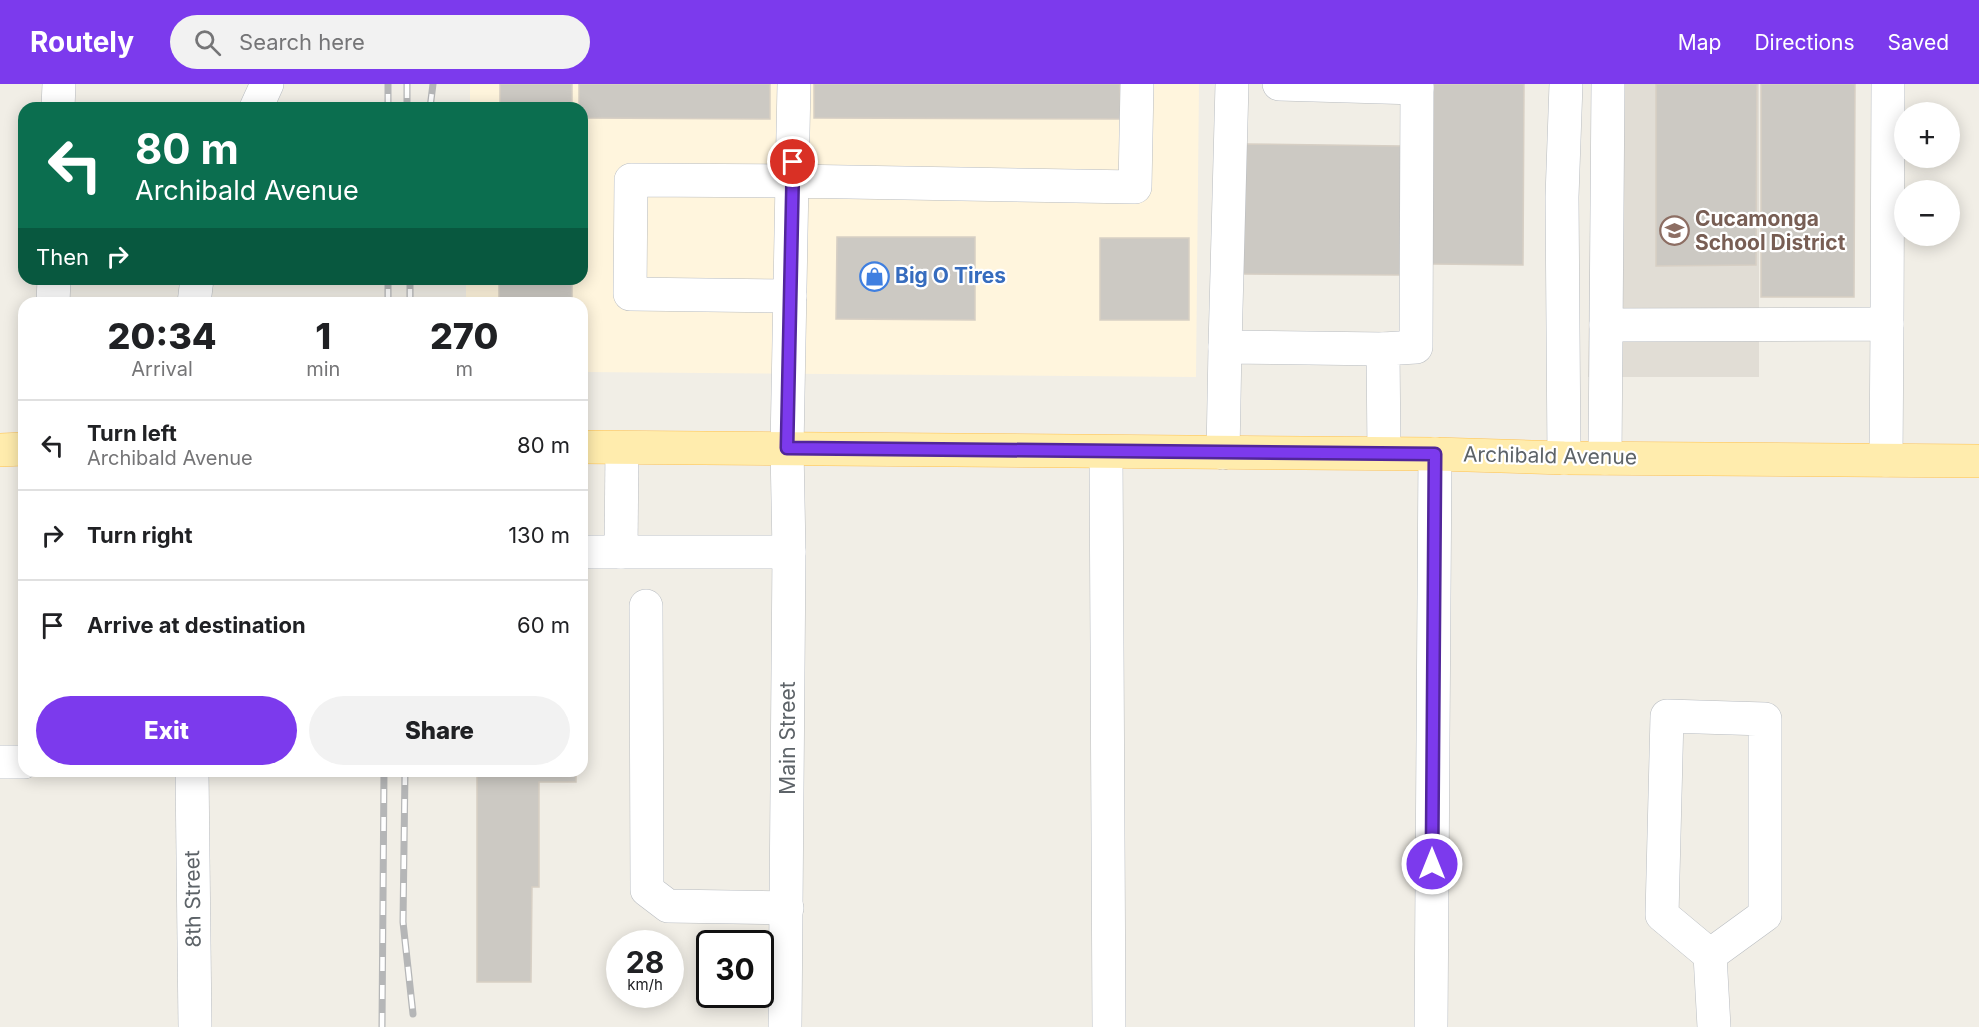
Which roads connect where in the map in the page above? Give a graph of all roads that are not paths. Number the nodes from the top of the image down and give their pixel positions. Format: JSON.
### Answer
{"nodes":[{"id":1,"x":58,"y":84,"type":"edge"},
{"id":2,"x":267,"y":84,"type":"edge"},
{"id":3,"x":794,"y":84,"type":"edge"},
{"id":4,"x":1137,"y":84,"type":"edge"},
{"id":5,"x":1232,"y":84,"type":"edge"},
{"id":6,"x":1279,"y":84,"type":"edge"},
{"id":7,"x":1566,"y":84,"type":"edge"},
{"id":8,"x":1608,"y":84,"type":"edge"},
{"id":9,"x":1888,"y":84,"type":"edge"},
{"id":10,"x":1417,"y":86,"type":"edge"},
{"id":11,"x":58,"y":102,"type":"edge"},
{"id":12,"x":259,"y":102,"type":"edge"},
{"id":13,"x":792,"y":181,"type":"junction"},
{"id":14,"x":790,"y":296,"type":"junction"},
{"id":15,"x":1887,"y":324,"type":"junction"},
{"id":16,"x":1606,"y":325,"type":"junction"},
{"id":17,"x":1225,"y":347,"type":"junction"},
{"id":18,"x":1383,"y":349,"type":"junction"},
{"id":19,"x":588,"y":447,"type":"edge"},
{"id":20,"x":622,"y":448,"type":"junction"},
{"id":21,"x":787,"y":448,"type":"junction"},
{"id":22,"x":18,"y":449,"type":"edge"},
{"id":23,"x":0,"y":450,"type":"edge"},
{"id":24,"x":1106,"y":452,"type":"junction"},
{"id":25,"x":1223,"y":453,"type":"junction"},
{"id":26,"x":1384,"y":453,"type":"junction"},
{"id":27,"x":1435,"y":454,"type":"junction"},
{"id":28,"x":1564,"y":458,"type":"junction"},
{"id":29,"x":1605,"y":458,"type":"junction"},
{"id":30,"x":1886,"y":460,"type":"junction"},
{"id":31,"x":1979,"y":461,"type":"edge"},
{"id":32,"x":588,"y":552,"type":"edge"},
{"id":33,"x":621,"y":552,"type":"junction"},
{"id":34,"x":789,"y":552,"type":"junction"},
{"id":35,"x":646,"y":606,"type":"dead end"},
{"id":36,"x":0,"y":762,"type":"edge"},
{"id":37,"x":18,"y":762,"type":"edge"},
{"id":38,"x":192,"y":777,"type":"edge"},
{"id":39,"x":787,"y":908,"type":"junction"},
{"id":40,"x":1710,"y":955,"type":"junction"},
{"id":41,"x":195,"y":1027,"type":"edge"},
{"id":42,"x":785,"y":1027,"type":"edge"},
{"id":43,"x":1109,"y":1027,"type":"edge"},
{"id":44,"x":1431,"y":1027,"type":"edge"},
{"id":45,"x":1714,"y":1027,"type":"edge"}],
"edges":[{"from":1,"to":11,"type":"street"},
{"from":2,"to":12,"type":"street"},
{"from":3,"to":13,"type":"street","name":"Main Street"},
{"from":4,"to":13,"type":"street"},
{"from":5,"to":17,"type":"street"},
{"from":6,"to":10,"type":"street"},
{"from":7,"to":28,"type":"street"},
{"from":8,"to":16,"type":"street"},
{"from":9,"to":15,"type":"street"},
{"from":10,"to":18,"type":"street"},
{"from":13,"to":14,"type":"street","name":"Main Street"},
{"from":13,"to":14,"type":"street"},
{"from":14,"to":21,"type":"street","name":"Main Street"},
{"from":15,"to":16,"type":"street"},
{"from":15,"to":30,"type":"street"},
{"from":16,"to":29,"type":"street"},
{"from":17,"to":18,"type":"street"},
{"from":17,"to":25,"type":"street"},
{"from":18,"to":26,"type":"street"},
{"from":19,"to":20,"type":"main road","name":"Archibald Avenue"},
{"from":20,"to":21,"type":"main road","name":"Archibald Avenue"},
{"from":20,"to":33,"type":"street"},
{"from":21,"to":24,"type":"main road","name":"Archibald Avenue"},
{"from":21,"to":34,"type":"street","name":"Main Street"},
{"from":22,"to":23,"type":"main road"},
{"from":24,"to":25,"type":"main road","name":"Archibald Avenue"},
{"from":24,"to":43,"type":"street"},
{"from":25,"to":26,"type":"main road","name":"Archibald Avenue"},
{"from":26,"to":27,"type":"main road","name":"Archibald Avenue"},
{"from":27,"to":28,"type":"main road","name":"Archibald Avenue"},
{"from":27,"to":44,"type":"street"},
{"from":28,"to":29,"type":"main road","name":"Archibald Avenue"},
{"from":29,"to":30,"type":"main road","name":"Archibald Avenue"},
{"from":30,"to":31,"type":"main road","name":"Archibald Avenue"},
{"from":32,"to":33,"type":"street"},
{"from":33,"to":34,"type":"street"},
{"from":34,"to":39,"type":"street","name":"Main Street"},
{"from":35,"to":39,"type":"street"},
{"from":36,"to":37,"type":"street"},
{"from":38,"to":41,"type":"street","name":"8th Street"},
{"from":39,"to":42,"type":"street","name":"Main Street"},
{"from":40,"to":40,"type":"street"},
{"from":40,"to":45,"type":"street"}]}
